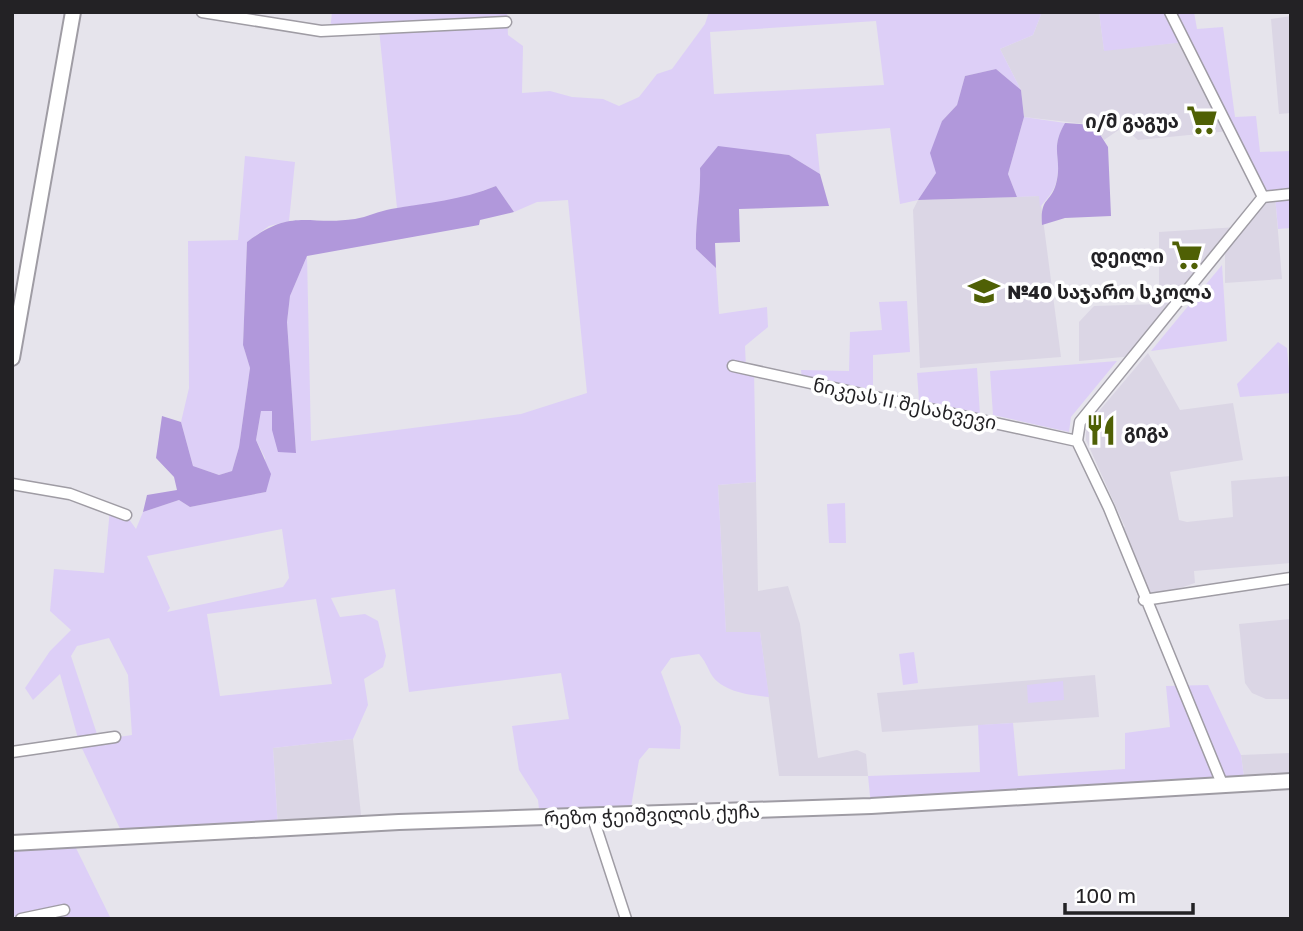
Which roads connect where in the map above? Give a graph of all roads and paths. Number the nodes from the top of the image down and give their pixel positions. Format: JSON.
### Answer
{"nodes":[{"id":1,"x":73,"y":12,"type":"edge"},
{"id":2,"x":202,"y":12,"type":"edge"},
{"id":3,"x":1170,"y":12,"type":"edge"},
{"id":4,"x":506,"y":22,"type":"dead end"},
{"id":5,"x":1291,"y":194,"type":"edge"},
{"id":6,"x":1263,"y":197,"type":"junction"},
{"id":7,"x":12,"y":358,"type":"edge"},
{"id":8,"x":733,"y":366,"type":"dead end"},
{"id":9,"x":1077,"y":440,"type":"junction"},
{"id":10,"x":12,"y":484,"type":"edge"},
{"id":11,"x":125,"y":515,"type":"dead end"},
{"id":12,"x":1291,"y":578,"type":"edge"},
{"id":13,"x":1144,"y":600,"type":"junction"},
{"id":14,"x":115,"y":737,"type":"dead end"},
{"id":15,"x":12,"y":752,"type":"edge"},
{"id":16,"x":1291,"y":781,"type":"edge"},
{"id":17,"x":1223,"y":786,"type":"junction"},
{"id":18,"x":592,"y":815,"type":"junction"},
{"id":19,"x":12,"y":843,"type":"edge"},
{"id":20,"x":64,"y":910,"type":"dead end"},
{"id":21,"x":21,"y":919,"type":"edge"},
{"id":22,"x":626,"y":919,"type":"edge"}],
"edges":[{"from":1,"to":7,"type":"main road"},
{"from":2,"to":4,"type":"street"},
{"from":3,"to":6,"type":"street"},
{"from":5,"to":6,"type":"street"},
{"from":6,"to":9,"type":"street"},
{"from":8,"to":9,"type":"street","name":"ნიკეას II შესახვევი"},
{"from":9,"to":13,"type":"street"},
{"from":10,"to":11,"type":"street"},
{"from":12,"to":13,"type":"street"},
{"from":13,"to":17,"type":"street"},
{"from":14,"to":15,"type":"street"},
{"from":16,"to":17,"type":"main road","name":"რეზო ჭეიშვილის ქუჩა"},
{"from":17,"to":18,"type":"main road","name":"რეზო ჭეიშვილის ქუჩა"},
{"from":18,"to":19,"type":"main road","name":"რეზო ჭეიშვილის ქუჩა"},
{"from":18,"to":22,"type":"street"},
{"from":20,"to":21,"type":"street"}]}
